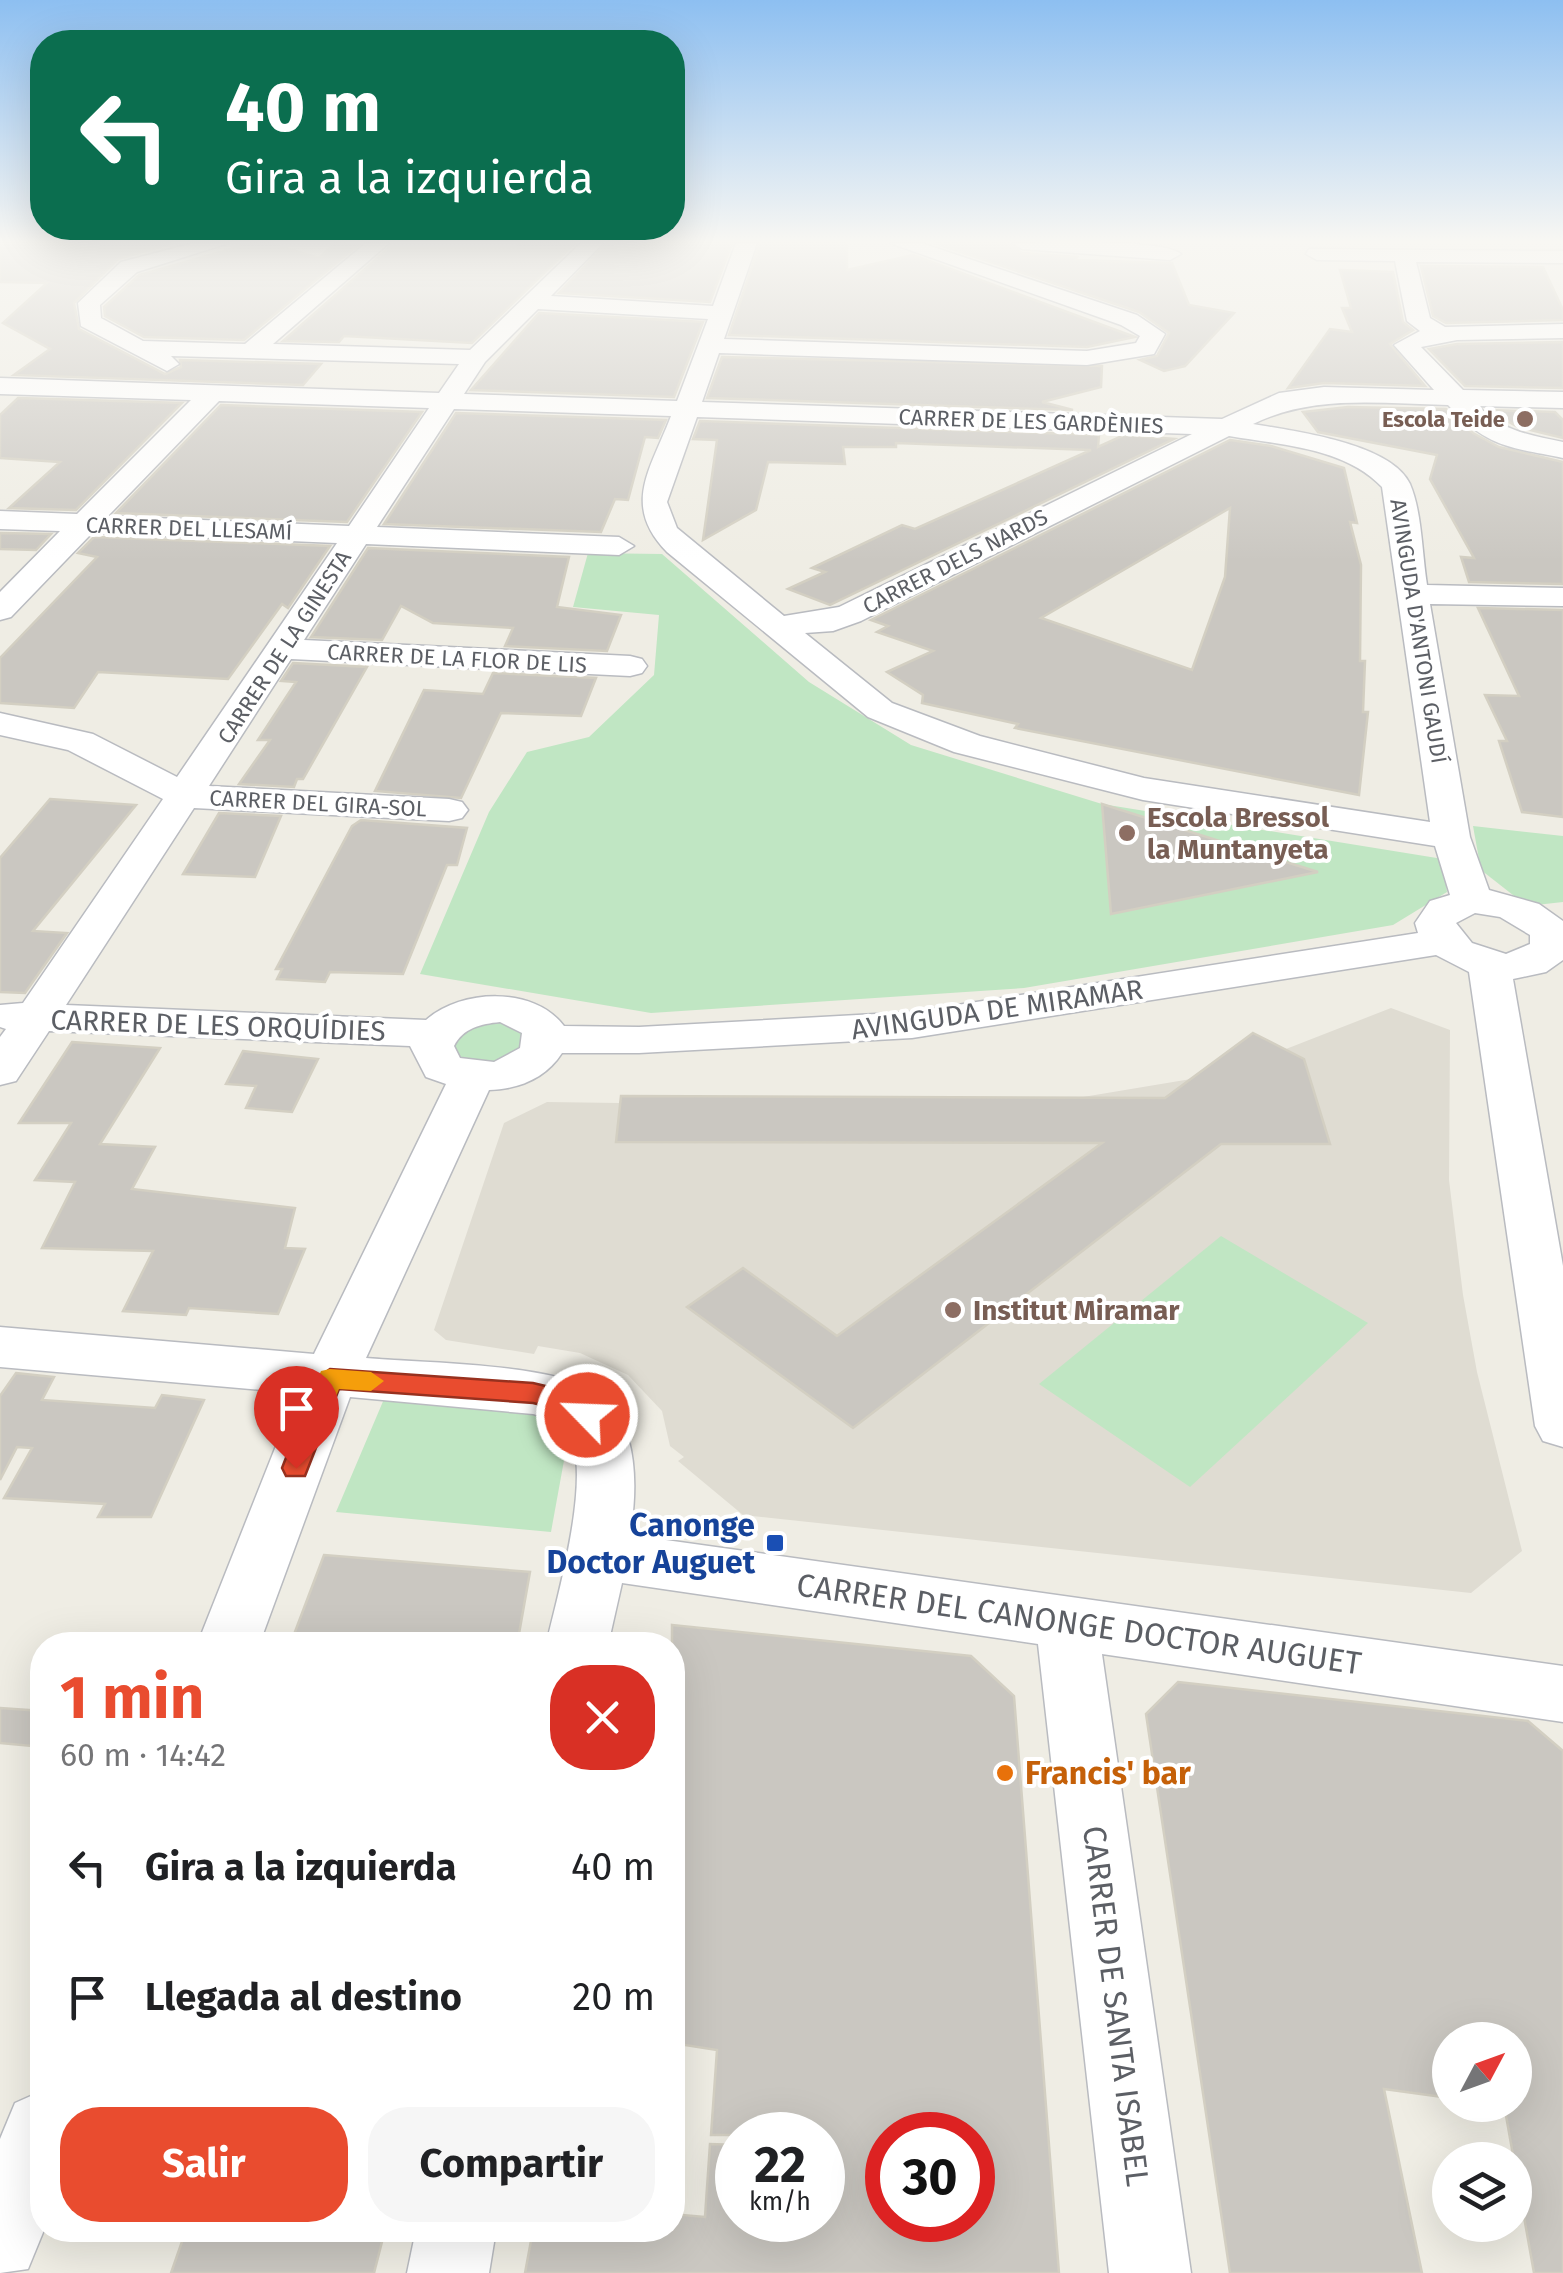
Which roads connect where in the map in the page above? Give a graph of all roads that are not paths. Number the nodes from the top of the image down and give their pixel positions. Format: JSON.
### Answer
{"nodes":[{"id":1,"x":142,"y":349,"type":"edge"},
{"id":2,"x":200,"y":349,"type":"edge"},
{"id":3,"x":484,"y":349,"type":"edge"},
{"id":4,"x":709,"y":349,"type":"edge"},
{"id":5,"x":805,"y":349,"type":"edge"},
{"id":6,"x":1145,"y":349,"type":"edge"},
{"id":7,"x":1410,"y":349,"type":"edge"},
{"id":8,"x":252,"y":350,"type":"joint"},
{"id":9,"x":987,"y":355,"type":"junction"},
{"id":10,"x":476,"y":357,"type":"junction"},
{"id":11,"x":0,"y":386,"type":"edge"},
{"id":12,"x":212,"y":393,"type":"junction"},
{"id":13,"x":1456,"y":398,"type":"junction"},
{"id":14,"x":1563,"y":400,"type":"edge"},
{"id":15,"x":446,"y":401,"type":"junction"},
{"id":16,"x":684,"y":410,"type":"junction"},
{"id":17,"x":987,"y":420,"type":"junction"},
{"id":18,"x":1223,"y":427,"type":"junction"},
{"id":19,"x":1563,"y":450,"type":"edge"},
{"id":20,"x":0,"y":520,"type":"edge"},
{"id":21,"x":82,"y":523,"type":"junction"},
{"id":22,"x":357,"y":535,"type":"junction"},
{"id":23,"x":619,"y":546,"type":"dead end"},
{"id":24,"x":1414,"y":594,"type":"junction"},
{"id":25,"x":1563,"y":597,"type":"edge"},
{"id":26,"x":0,"y":610,"type":"edge"},
{"id":27,"x":776,"y":626,"type":"junction"},
{"id":28,"x":285,"y":650,"type":"junction"},
{"id":29,"x":630,"y":666,"type":"dead end"},
{"id":30,"x":0,"y":724,"type":"edge"},
{"id":31,"x":186,"y":796,"type":"junction"},
{"id":32,"x":449,"y":810,"type":"dead end"},
{"id":33,"x":1451,"y":837,"type":"junction"},
{"id":34,"x":1472,"y":901,"type":"junction"},
{"id":35,"x":1553,"y":923,"type":"edge"},
{"id":36,"x":1441,"y":942,"type":"junction"},
{"id":37,"x":1489,"y":964,"type":"junction"},
{"id":38,"x":18,"y":1016,"type":"edge"},
{"id":39,"x":436,"y":1034,"type":"junction"},
{"id":40,"x":548,"y":1039,"type":"junction"},
{"id":41,"x":0,"y":1070,"type":"edge"},
{"id":42,"x":472,"y":1078,"type":"junction"},
{"id":43,"x":1545,"y":1226,"type":"edge"},
{"id":44,"x":0,"y":1347,"type":"edge"},
{"id":45,"x":330,"y":1378,"type":"junction"},
{"id":46,"x":1563,"y":1426,"type":"edge"},
{"id":47,"x":596,"y":1556,"type":"junction"},
{"id":48,"x":1066,"y":1620,"type":"junction"},
{"id":49,"x":233,"y":1632,"type":"edge"},
{"id":50,"x":580,"y":1632,"type":"edge"},
{"id":51,"x":1563,"y":1694,"type":"edge"},
{"id":52,"x":30,"y":2162,"type":"edge"},
{"id":53,"x":0,"y":2241,"type":"edge"},
{"id":54,"x":454,"y":2242,"type":"edge"},
{"id":55,"x":448,"y":2273,"type":"edge"},
{"id":56,"x":1150,"y":2273,"type":"edge"}],
"edges":[{"from":1,"to":12,"type":"street"},
{"from":2,"to":8,"type":"street"},
{"from":3,"to":10,"type":"street","name":"CARRER DE LA GINESTA"},
{"from":4,"to":16,"type":"street"},
{"from":5,"to":9,"type":"street"},
{"from":6,"to":9,"type":"street"},
{"from":7,"to":13,"type":"street"},
{"from":8,"to":10,"type":"street"},
{"from":9,"to":17,"type":"street"},
{"from":10,"to":15,"type":"street","name":"CARRER DE LA GINESTA"},
{"from":11,"to":12,"type":"street","name":"CARRER DE LES GARDÈNIES"},
{"from":12,"to":15,"type":"street","name":"CARRER DE LES GARDÈNIES"},
{"from":12,"to":21,"type":"street"},
{"from":13,"to":14,"type":"street","name":"CARRER DELS NARDS"},
{"from":13,"to":18,"type":"street","name":"CARRER DELS NARDS"},
{"from":13,"to":19,"type":"street"},
{"from":15,"to":16,"type":"street","name":"CARRER DE LES GARDÈNIES"},
{"from":15,"to":22,"type":"street","name":"CARRER DE LA GINESTA"},
{"from":16,"to":17,"type":"street","name":"CARRER DE LES GARDÈNIES"},
{"from":16,"to":27,"type":"street"},
{"from":17,"to":18,"type":"street","name":"CARRER DE LES GARDÈNIES"},
{"from":18,"to":24,"type":"street","name":"AVINGUDA D'ANTONI GAUDÍ"},
{"from":18,"to":27,"type":"street","name":"CARRER DELS NARDS"},
{"from":20,"to":21,"type":"street","name":"CARRER DEL LLESAMÍ"},
{"from":21,"to":22,"type":"street","name":"CARRER DEL LLESAMÍ"},
{"from":21,"to":26,"type":"street"},
{"from":22,"to":23,"type":"street","name":"CARRER DEL LLESAMÍ"},
{"from":22,"to":28,"type":"street","name":"CARRER DE LA GINESTA"},
{"from":24,"to":25,"type":"street"},
{"from":24,"to":33,"type":"street","name":"AVINGUDA D'ANTONI GAUDÍ"},
{"from":27,"to":33,"type":"street"},
{"from":28,"to":29,"type":"street","name":"CARRER DE LA FLOR DE LIS"},
{"from":28,"to":31,"type":"street","name":"CARRER DE LA GINESTA"},
{"from":30,"to":31,"type":"street"},
{"from":31,"to":32,"type":"street","name":"CARRER DEL GIRA-SOL"},
{"from":31,"to":38,"type":"street","name":"CARRER DE LA GINESTA"},
{"from":33,"to":34,"type":"street","name":"AVINGUDA D'ANTONI GAUDÍ"},
{"from":34,"to":35,"type":"street"},
{"from":34,"to":36,"type":"street"},
{"from":35,"to":37,"type":"street"},
{"from":36,"to":37,"type":"street"},
{"from":36,"to":40,"type":"street","name":"AVINGUDA DE MIRAMAR"},
{"from":37,"to":43,"type":"street"},
{"from":38,"to":39,"type":"street","name":"CARRER DE LES ORQUÍDIES"},
{"from":38,"to":41,"type":"street","name":"CARRER DE LA GINESTA"},
{"from":39,"to":40,"type":"street"},
{"from":39,"to":42,"type":"street"},
{"from":40,"to":42,"type":"street"},
{"from":42,"to":45,"type":"street"},
{"from":43,"to":46,"type":"street"},
{"from":44,"to":45,"type":"street"},
{"from":45,"to":47,"type":"street"},
{"from":45,"to":49,"type":"street"},
{"from":47,"to":48,"type":"street","name":"CARRER DEL CANONGE DOCTOR AUGUET"},
{"from":47,"to":50,"type":"street"},
{"from":48,"to":51,"type":"street","name":"CARRER DEL CANONGE DOCTOR AUGUET"},
{"from":48,"to":56,"type":"street","name":"CARRER DE SANTA ISABEL"},
{"from":52,"to":53,"type":"street"},
{"from":54,"to":55,"type":"street"}]}
